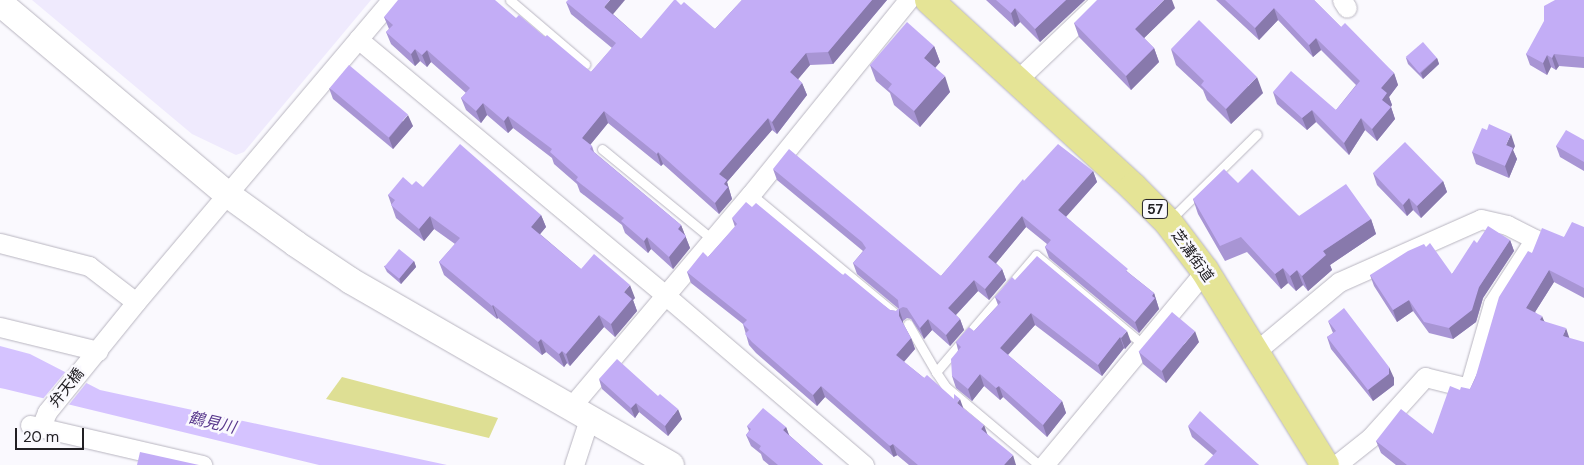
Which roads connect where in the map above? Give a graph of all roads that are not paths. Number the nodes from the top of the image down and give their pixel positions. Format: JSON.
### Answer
{"nodes":[{"id":1,"x":391,"y":0,"type":"edge"},
{"id":2,"x":510,"y":0,"type":"edge"},
{"id":3,"x":908,"y":0,"type":"edge"},
{"id":4,"x":929,"y":0,"type":"edge"},
{"id":5,"x":1101,"y":0,"type":"edge"},
{"id":6,"x":0,"y":3,"type":"edge"},
{"id":7,"x":358,"y":39,"type":"junction"},
{"id":8,"x":585,"y":64,"type":"edge"},
{"id":9,"x":1016,"y":81,"type":"junction"},
{"id":10,"x":1257,"y":134,"type":"dead end"},
{"id":11,"x":602,"y":149,"type":"dead end"},
{"id":12,"x":227,"y":194,"type":"junction"},
{"id":13,"x":751,"y":194,"type":"junction"},
{"id":14,"x":1168,"y":222,"type":"junction"},
{"id":15,"x":712,"y":239,"type":"junction"},
{"id":16,"x":0,"y":244,"type":"edge"},
{"id":17,"x":1205,"y":271,"type":"junction"},
{"id":18,"x":665,"y":295,"type":"junction"},
{"id":19,"x":136,"y":302,"type":"junction"},
{"id":20,"x":898,"y":316,"type":"edge"},
{"id":21,"x":908,"y":324,"type":"edge"},
{"id":22,"x":0,"y":327,"type":"edge"},
{"id":23,"x":1145,"y":346,"type":"junction"},
{"id":24,"x":1255,"y":352,"type":"junction"},
{"id":25,"x":95,"y":354,"type":"junction"},
{"id":26,"x":936,"y":372,"type":"junction"},
{"id":27,"x":580,"y":414,"type":"junction"},
{"id":28,"x":202,"y":465,"type":"edge"},
{"id":29,"x":574,"y":465,"type":"edge"},
{"id":30,"x":672,"y":465,"type":"edge"},
{"id":31,"x":864,"y":465,"type":"edge"},
{"id":32,"x":1039,"y":465,"type":"edge"},
{"id":33,"x":1044,"y":465,"type":"edge"},
{"id":34,"x":1325,"y":465,"type":"edge"},
{"id":35,"x":1336,"y":465,"type":"edge"}],
"edges":[{"from":1,"to":7,"type":"street","name":"弁天橋"},
{"from":2,"to":8,"type":"lane"},
{"from":3,"to":13,"type":"street"},
{"from":4,"to":9,"type":"main road","name":"芝溝街道","number":"57"},
{"from":5,"to":9,"type":"street"},
{"from":6,"to":12,"type":"street"},
{"from":7,"to":12,"type":"street","name":"弁天橋"},
{"from":7,"to":18,"type":"street"},
{"from":9,"to":14,"type":"main road","name":"芝溝街道","number":"57"},
{"from":10,"to":14,"type":"lane"},
{"from":11,"to":15,"type":"lane"},
{"from":12,"to":19,"type":"street","name":"弁天橋"},
{"from":12,"to":27,"type":"street"},
{"from":13,"to":15,"type":"street"},
{"from":13,"to":20,"type":"lane"},
{"from":14,"to":17,"type":"main road","name":"芝溝街道","number":"57"},
{"from":15,"to":18,"type":"street"},
{"from":16,"to":19,"type":"street"},
{"from":17,"to":23,"type":"street"},
{"from":17,"to":24,"type":"main road","name":"芝溝街道","number":"57"},
{"from":18,"to":27,"type":"street"},
{"from":18,"to":31,"type":"street"},
{"from":19,"to":25,"type":"street","name":"弁天橋"},
{"from":21,"to":26,"type":"lane"},
{"from":22,"to":25,"type":"street"},
{"from":23,"to":26,"type":"lane"},
{"from":23,"to":33,"type":"street"},
{"from":24,"to":34,"type":"main road","name":"芝溝街道","number":"57"},
{"from":24,"to":35,"type":"street"},
{"from":25,"to":28,"type":"street","name":"弁天橋"},
{"from":26,"to":32,"type":"lane"},
{"from":27,"to":29,"type":"street"},
{"from":27,"to":30,"type":"street"}]}
